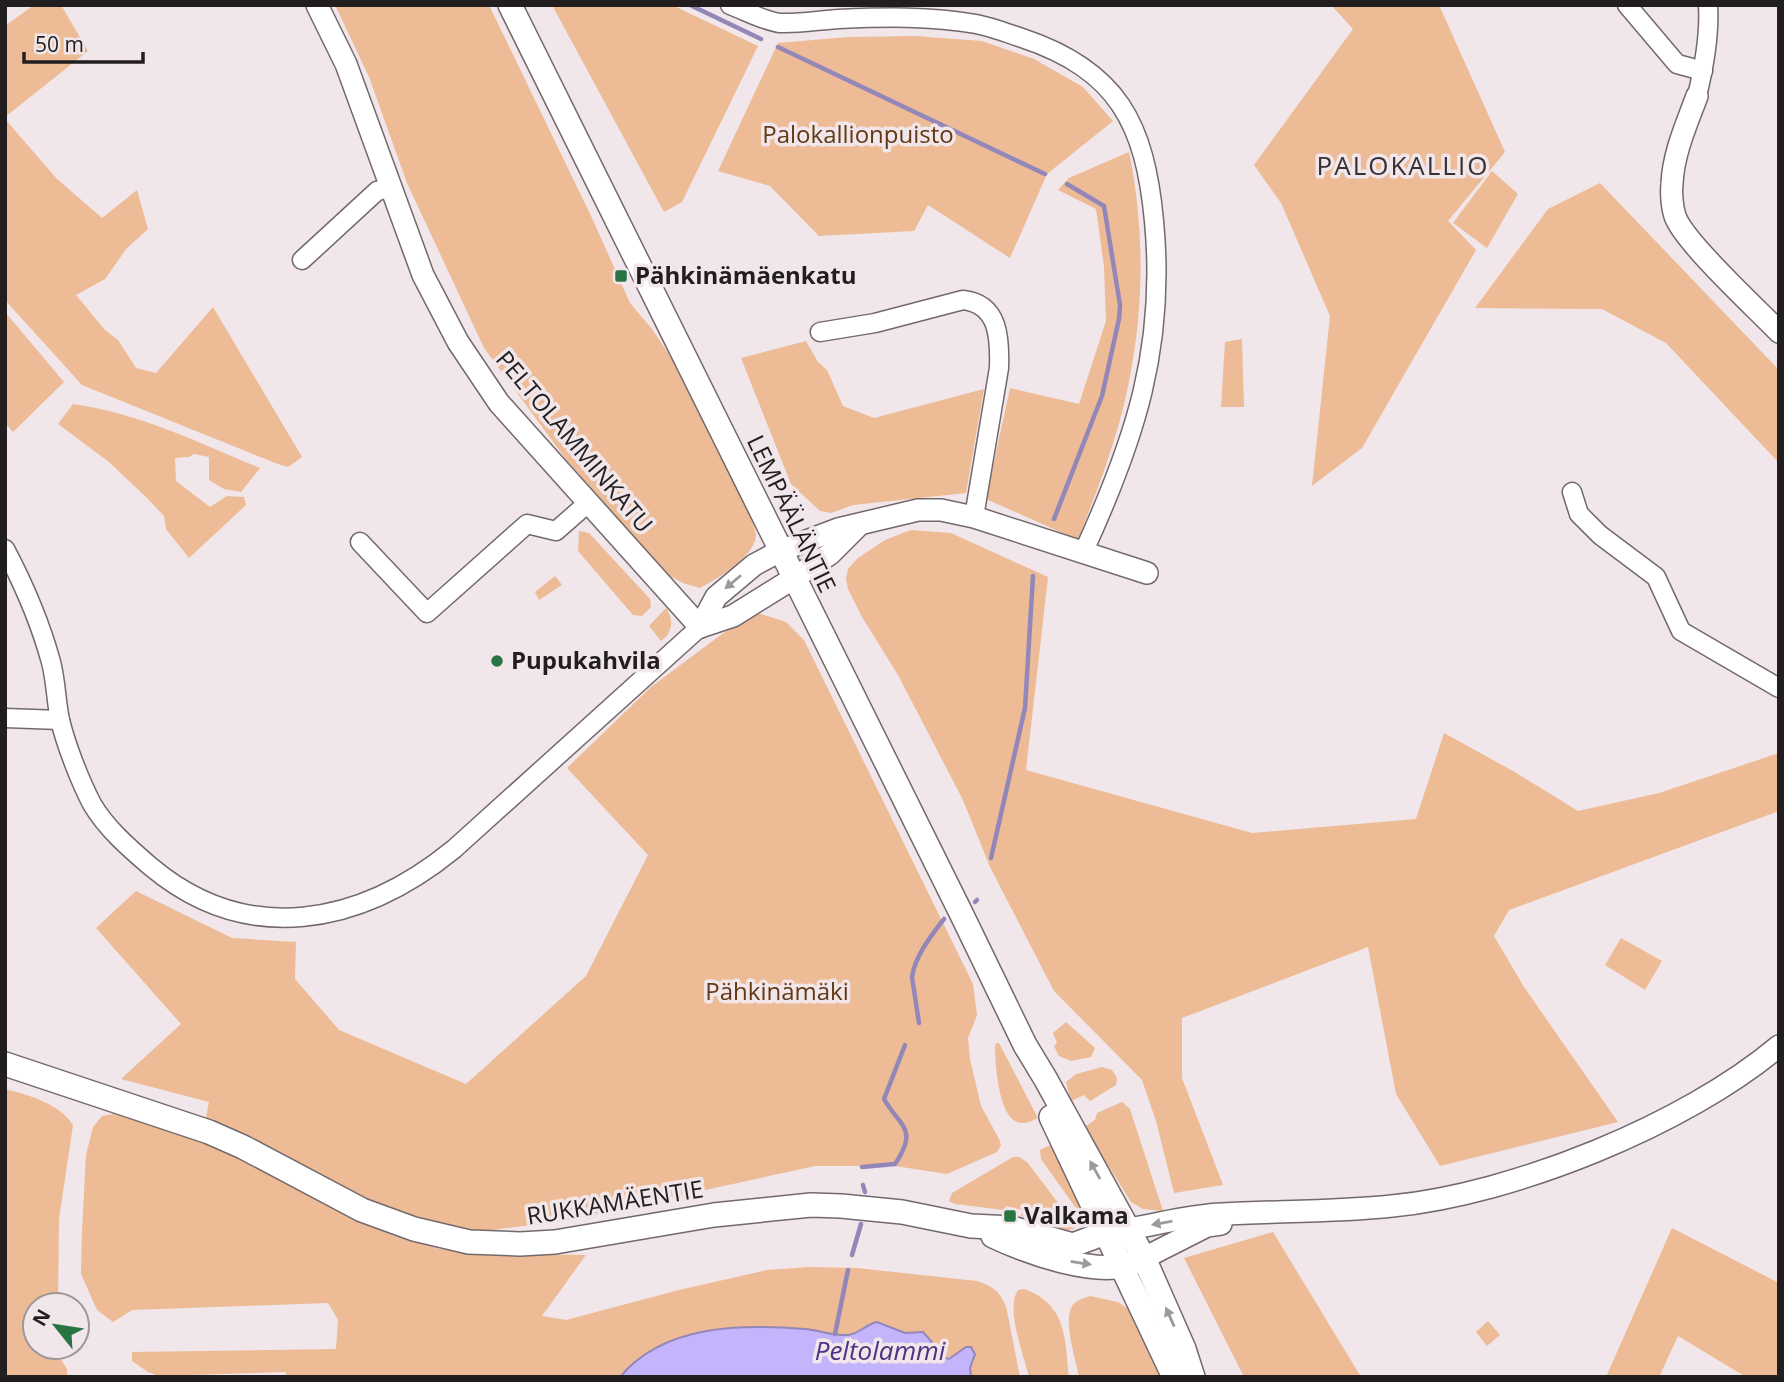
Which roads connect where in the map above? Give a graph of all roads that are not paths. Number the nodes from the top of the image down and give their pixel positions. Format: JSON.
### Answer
{"nodes":[{"id":1,"x":317,"y":5,"type":"edge"},
{"id":2,"x":510,"y":5,"type":"edge"},
{"id":3,"x":730,"y":5,"type":"edge"},
{"id":4,"x":1627,"y":5,"type":"edge"},
{"id":5,"x":1707,"y":5,"type":"edge"},
{"id":6,"x":1703,"y":71,"type":"junction"},
{"id":7,"x":1697,"y":96,"type":"joint"},
{"id":8,"x":392,"y":187,"type":"junction"},
{"id":9,"x":302,"y":260,"type":"dead end"},
{"id":10,"x":820,"y":332,"type":"dead end"},
{"id":11,"x":1779,"y":332,"type":"edge"},
{"id":12,"x":1572,"y":492,"type":"dead end"},
{"id":13,"x":589,"y":502,"type":"junction"},
{"id":14,"x":974,"y":517,"type":"junction"},
{"id":15,"x":859,"y":525,"type":"junction"},
{"id":16,"x":360,"y":542,"type":"dead end"},
{"id":17,"x":5,"y":549,"type":"edge"},
{"id":18,"x":780,"y":551,"type":"junction"},
{"id":19,"x":1083,"y":553,"type":"junction"},
{"id":20,"x":1147,"y":573,"type":"dead end"},
{"id":21,"x":794,"y":578,"type":"junction"},
{"id":22,"x":700,"y":626,"type":"junction"},
{"id":23,"x":1779,"y":688,"type":"edge"},
{"id":24,"x":5,"y":718,"type":"edge"},
{"id":25,"x":60,"y":720,"type":"junction"},
{"id":26,"x":1025,"y":1045,"type":"junction"},
{"id":27,"x":1779,"y":1045,"type":"edge"},
{"id":28,"x":5,"y":1064,"type":"edge"},
{"id":29,"x":1245,"y":1214,"type":"junction"},
{"id":30,"x":971,"y":1226,"type":"junction"},
{"id":31,"x":1128,"y":1229,"type":"junction"},
{"id":32,"x":1105,"y":1233,"type":"junction"},
{"id":33,"x":1133,"y":1263,"type":"junction"},
{"id":34,"x":1174,"y":1377,"type":"edge"},
{"id":35,"x":1194,"y":1377,"type":"edge"}],
"edges":[{"from":1,"to":8,"type":"street","name":"PELTOLAMMINKATU"},
{"from":2,"to":18,"type":"main road","name":"LEMPÄÄLÄNTIE"},
{"from":3,"to":19,"type":"street"},
{"from":4,"to":6,"type":"street"},
{"from":5,"to":6,"type":"street"},
{"from":6,"to":7,"type":"street"},
{"from":7,"to":11,"type":"street"},
{"from":8,"to":9,"type":"street"},
{"from":8,"to":13,"type":"street","name":"PELTOLAMMINKATU"},
{"from":10,"to":14,"type":"street"},
{"from":12,"to":23,"type":"street"},
{"from":13,"to":16,"type":"street"},
{"from":13,"to":22,"type":"street","name":"PELTOLAMMINKATU"},
{"from":14,"to":15,"type":"street"},
{"from":14,"to":19,"type":"street"},
{"from":15,"to":18,"type":"street"},
{"from":15,"to":21,"type":"street"},
{"from":17,"to":25,"type":"street"},
{"from":18,"to":21,"type":"main road","name":"LEMPÄÄLÄNTIE"},
{"from":18,"to":22,"type":"street","one_way":true},
{"from":19,"to":20,"type":"street"},
{"from":21,"to":22,"type":"street"},
{"from":21,"to":26,"type":"main road","name":"LEMPÄÄLÄNTIE"},
{"from":22,"to":25,"type":"street"},
{"from":24,"to":25,"type":"street"},
{"from":31,"to":26,"type":"main road","name":"LEMPÄÄLÄNTIE","one_way":true},
{"from":26,"to":32,"type":"main road","name":"LEMPÄÄLÄNTIE"},
{"from":27,"to":29,"type":"street"},
{"from":28,"to":30,"type":"main road","name":"RUKKAMÄENTIE"},
{"from":29,"to":31,"type":"street","one_way":true},
{"from":29,"to":33,"type":"street"},
{"from":30,"to":32,"type":"main road","name":"RUKKAMÄENTIE"},
{"from":30,"to":33,"type":"main road","name":"RUKKAMÄENTIE","one_way":true},
{"from":31,"to":32,"type":"main road","name":"RUKKAMÄENTIE"},
{"from":31,"to":33,"type":"main road","name":"LEMPÄÄLÄNTIE"},
{"from":32,"to":33,"type":"main road","name":"LEMPÄÄLÄNTIE"},
{"from":33,"to":34,"type":"main road","name":"LEMPÄÄLÄNTIE"},
{"from":35,"to":33,"type":"main road","name":"LEMPÄÄLÄNTIE","one_way":true}]}
